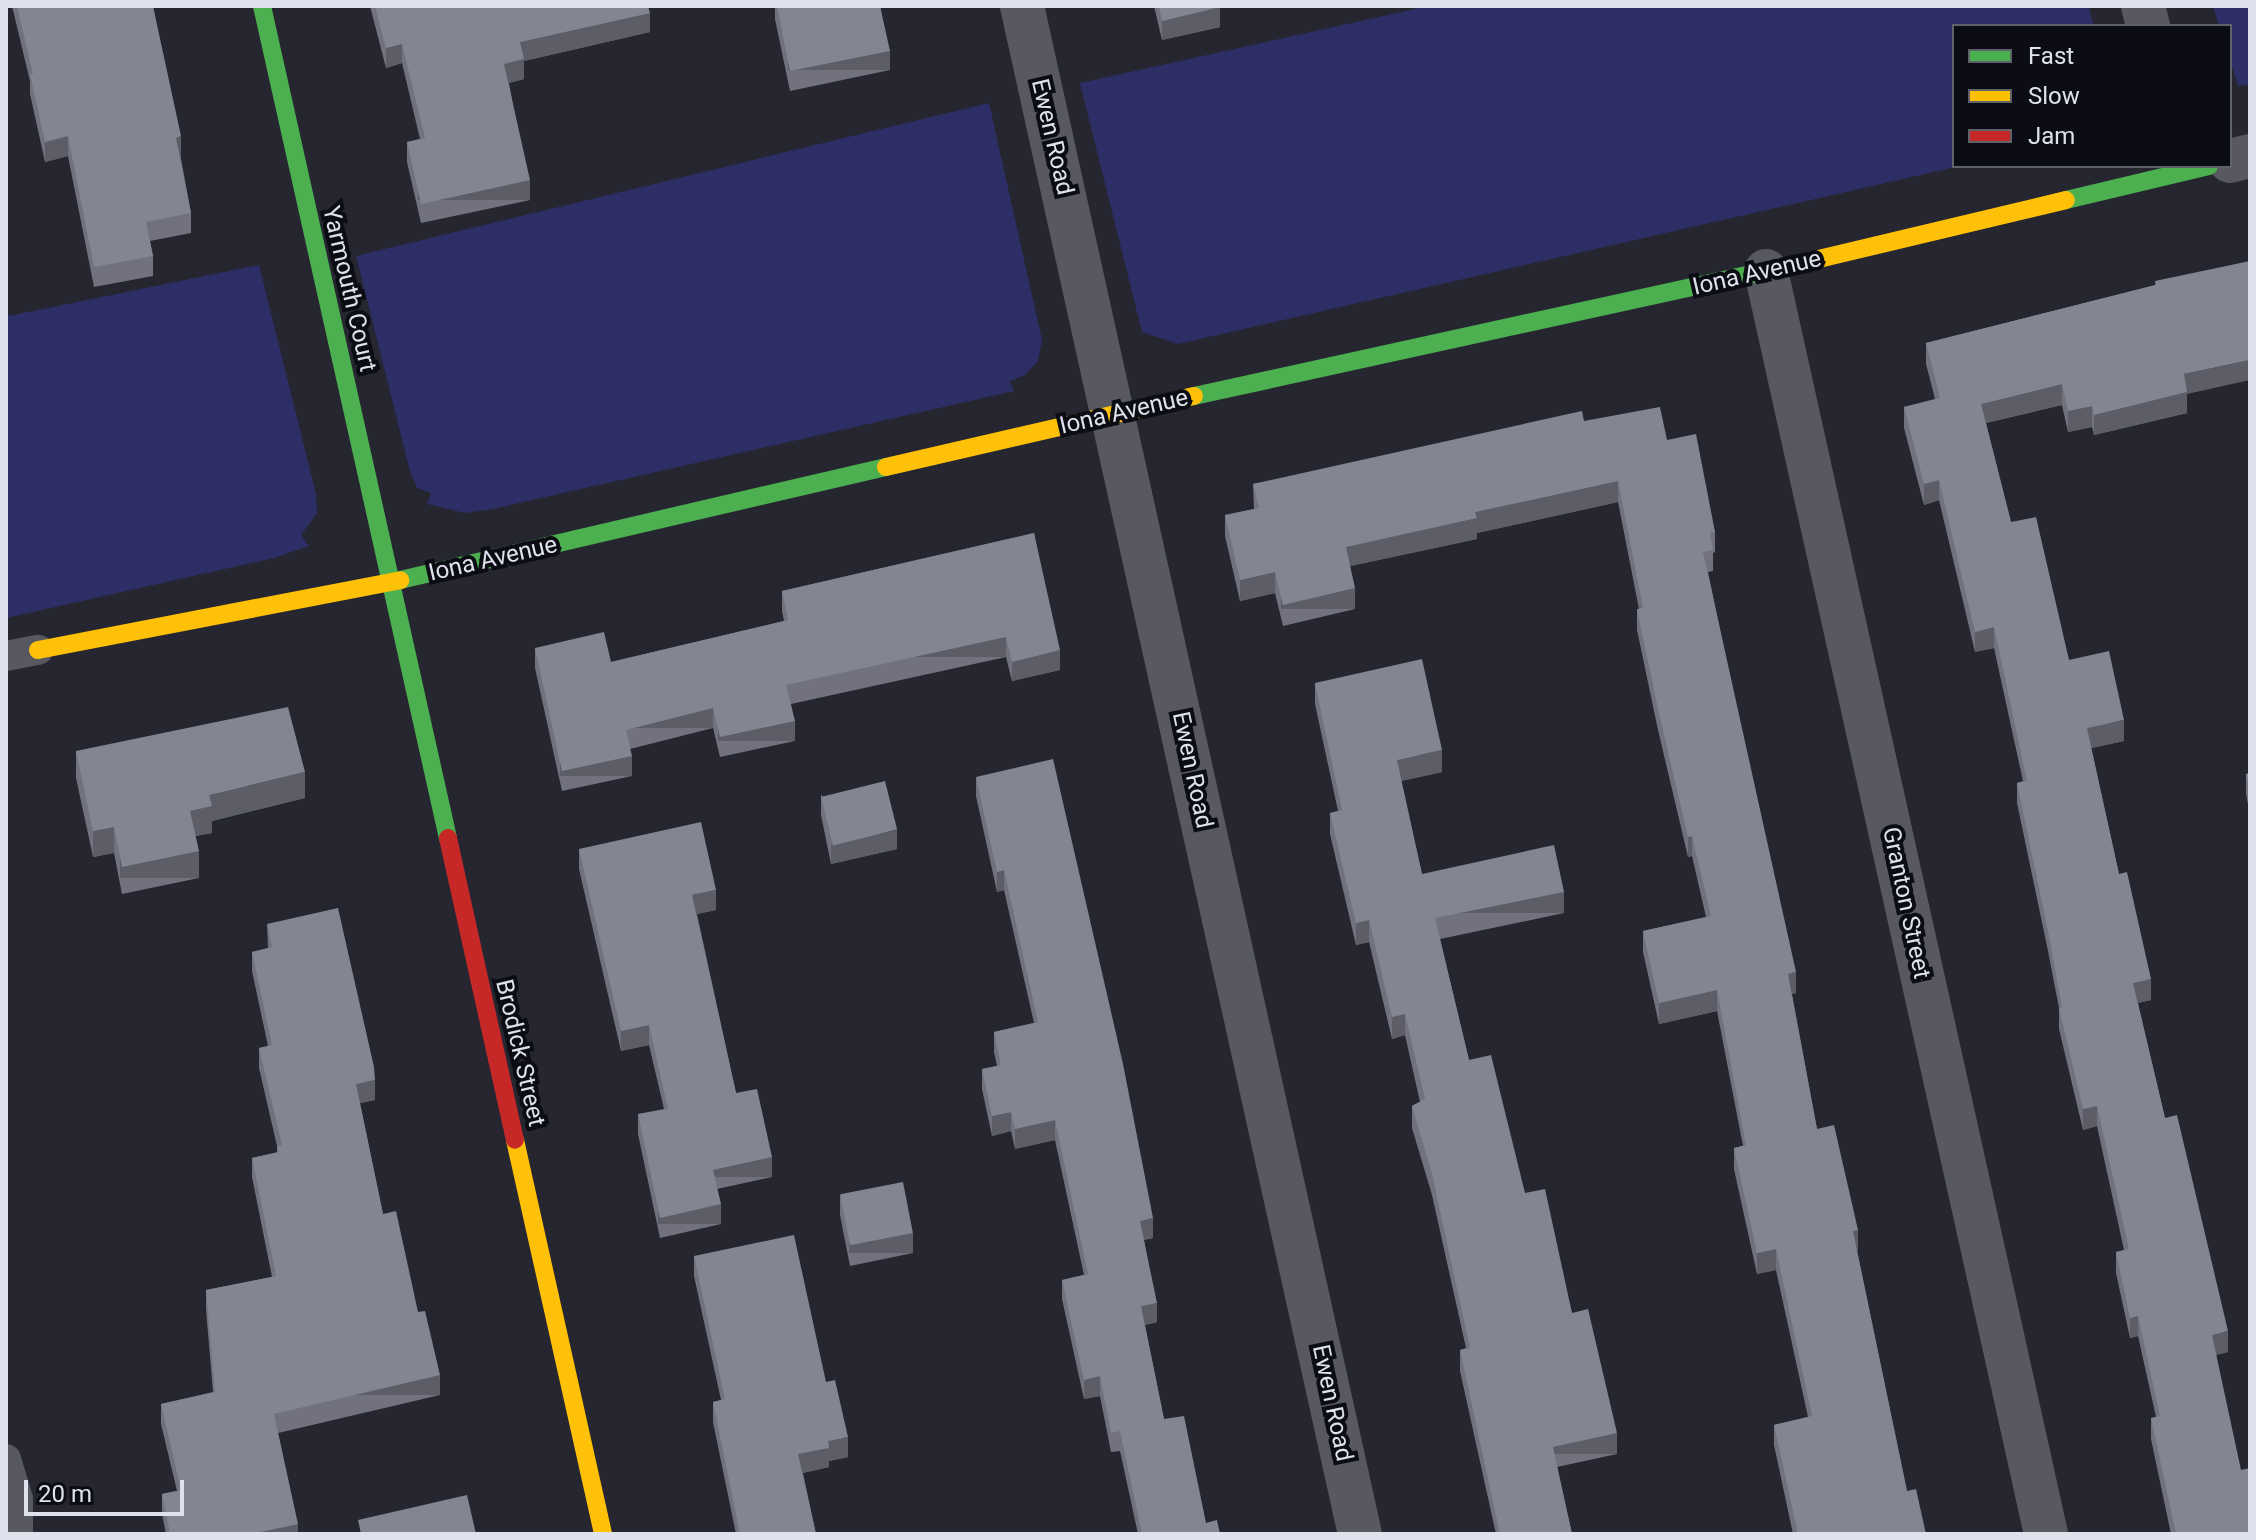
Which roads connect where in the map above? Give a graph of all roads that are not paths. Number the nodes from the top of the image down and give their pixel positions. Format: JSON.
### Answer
{"nodes":[{"id":1,"x":262,"y":6,"type":"edge"},
{"id":2,"x":1022,"y":6,"type":"edge"},
{"id":3,"x":2192,"y":168,"type":"edge"},
{"id":4,"x":1766,"y":271,"type":"junction"},
{"id":5,"x":1114,"y":414,"type":"junction"},
{"id":6,"x":390,"y":582,"type":"junction"},
{"id":7,"x":38,"y":650,"type":"joint"},
{"id":8,"x":6,"y":656,"type":"edge"},
{"id":9,"x":6,"y":1459,"type":"edge"},
{"id":10,"x":18,"y":1534,"type":"edge"},
{"id":11,"x":603,"y":1534,"type":"edge"},
{"id":12,"x":1360,"y":1534,"type":"edge"},
{"id":13,"x":2046,"y":1534,"type":"edge"}],
"edges":[{"from":1,"to":6,"type":"street","name":"Yarmouth Court"},
{"from":2,"to":5,"type":"street","name":"Ewen Road"},
{"from":3,"to":4,"type":"street","name":"Iona Avenue"},
{"from":4,"to":5,"type":"street","name":"Iona Avenue"},
{"from":4,"to":13,"type":"street","name":"Granton Street"},
{"from":5,"to":6,"type":"street","name":"Iona Avenue"},
{"from":5,"to":12,"type":"street","name":"Ewen Road"},
{"from":6,"to":7,"type":"street","name":"Iona Avenue"},
{"from":6,"to":11,"type":"street","name":"Brodick Street"},
{"from":7,"to":8,"type":"lane"},
{"from":9,"to":10,"type":"lane"}]}
